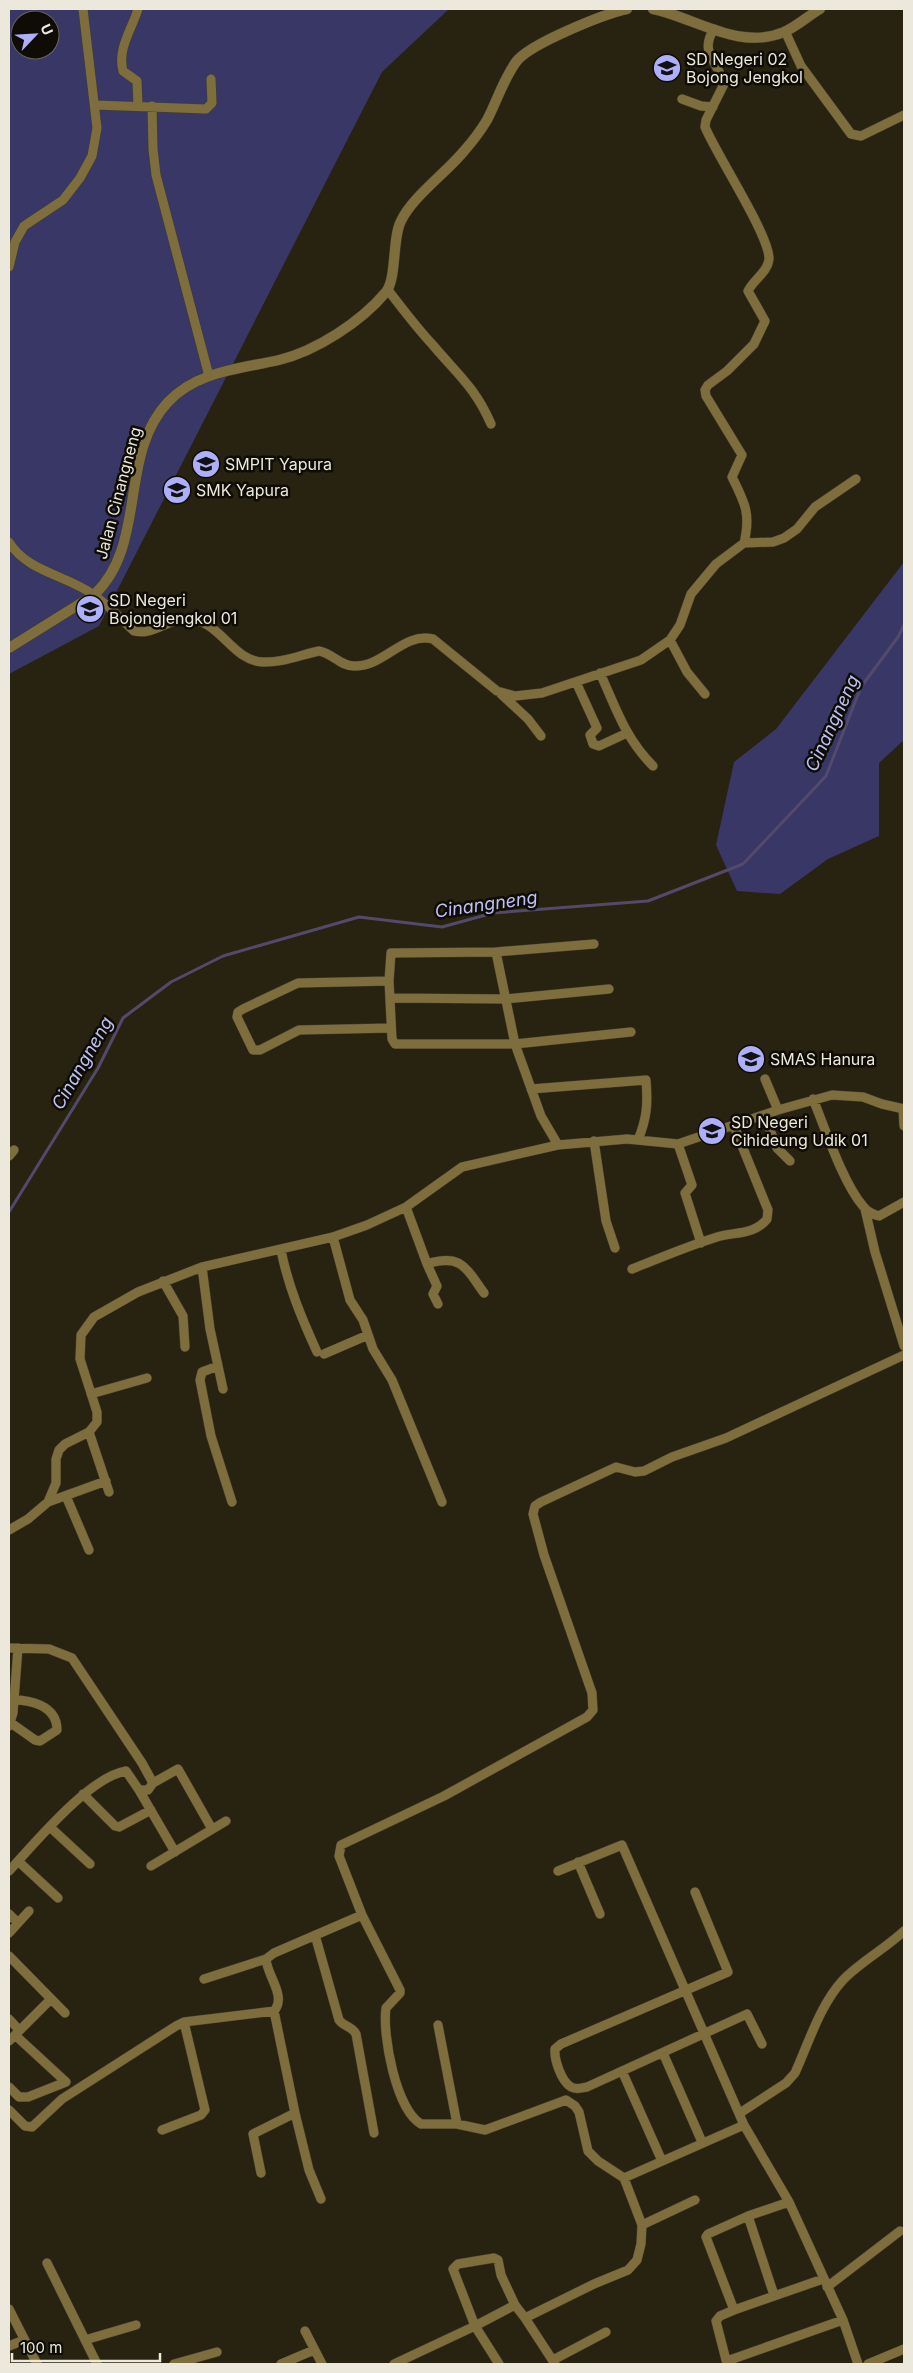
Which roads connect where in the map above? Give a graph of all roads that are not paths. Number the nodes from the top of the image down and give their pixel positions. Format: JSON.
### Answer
{"nodes":[{"id":1,"x":83,"y":9,"type":"edge"},
{"id":2,"x":138,"y":9,"type":"edge"},
{"id":3,"x":627,"y":9,"type":"edge"},
{"id":4,"x":653,"y":9,"type":"edge"},
{"id":5,"x":820,"y":9,"type":"edge"},
{"id":6,"x":667,"y":10,"type":"edge"},
{"id":7,"x":714,"y":29,"type":"junction"},
{"id":8,"x":785,"y":31,"type":"junction"},
{"id":9,"x":211,"y":79,"type":"dead end"},
{"id":10,"x":682,"y":99,"type":"dead end"},
{"id":11,"x":95,"y":105,"type":"junction"},
{"id":12,"x":138,"y":106,"type":"junction"},
{"id":13,"x":152,"y":106,"type":"junction"},
{"id":14,"x":713,"y":107,"type":"junction"},
{"id":15,"x":904,"y":115,"type":"edge"},
{"id":16,"x":9,"y":267,"type":"edge"},
{"id":17,"x":388,"y":290,"type":"junction"},
{"id":18,"x":209,"y":376,"type":"junction"},
{"id":19,"x":491,"y":424,"type":"dead end"},
{"id":20,"x":856,"y":479,"type":"dead end"},
{"id":21,"x":744,"y":543,"type":"junction"},
{"id":22,"x":11,"y":546,"type":"edge"},
{"id":23,"x":94,"y":594,"type":"junction"},
{"id":24,"x":670,"y":640,"type":"junction"},
{"id":25,"x":9,"y":648,"type":"edge"},
{"id":26,"x":600,"y":673,"type":"junction"},
{"id":27,"x":576,"y":682,"type":"junction"},
{"id":28,"x":497,"y":691,"type":"junction"},
{"id":29,"x":705,"y":694,"type":"dead end"},
{"id":30,"x":626,"y":733,"type":"junction"},
{"id":31,"x":541,"y":736,"type":"dead end"},
{"id":32,"x":653,"y":766,"type":"dead end"},
{"id":33,"x":594,"y":944,"type":"dead end"},
{"id":34,"x":496,"y":952,"type":"junction"},
{"id":35,"x":389,"y":981,"type":"junction"},
{"id":36,"x":609,"y":988,"type":"dead end"},
{"id":37,"x":390,"y":998,"type":"junction"},
{"id":38,"x":505,"y":999,"type":"junction"},
{"id":39,"x":391,"y":1028,"type":"junction"},
{"id":40,"x":631,"y":1032,"type":"dead end"},
{"id":41,"x":515,"y":1044,"type":"junction"},
{"id":42,"x":766,"y":1079,"type":"dead end"},
{"id":43,"x":531,"y":1089,"type":"junction"},
{"id":44,"x":813,"y":1099,"type":"junction"},
{"id":45,"x":904,"y":1109,"type":"edge"},
{"id":46,"x":778,"y":1110,"type":"junction"},
{"id":47,"x":764,"y":1115,"type":"junction"},
{"id":48,"x":734,"y":1126,"type":"junction"},
{"id":49,"x":904,"y":1126,"type":"edge"},
{"id":50,"x":638,"y":1140,"type":"junction"},
{"id":51,"x":594,"y":1141,"type":"junction"},
{"id":52,"x":678,"y":1144,"type":"junction"},
{"id":53,"x":558,"y":1145,"type":"junction"},
{"id":54,"x":790,"y":1161,"type":"dead end"},
{"id":55,"x":904,"y":1202,"type":"edge"},
{"id":56,"x":406,"y":1206,"type":"junction"},
{"id":57,"x":865,"y":1209,"type":"junction"},
{"id":58,"x":333,"y":1238,"type":"junction"},
{"id":59,"x":701,"y":1243,"type":"junction"},
{"id":60,"x":615,"y":1248,"type":"dead end"},
{"id":61,"x":280,"y":1250,"type":"junction"},
{"id":62,"x":427,"y":1264,"type":"junction"},
{"id":63,"x":202,"y":1267,"type":"junction"},
{"id":64,"x":632,"y":1269,"type":"dead end"},
{"id":65,"x":163,"y":1281,"type":"junction"},
{"id":66,"x":484,"y":1293,"type":"dead end"},
{"id":67,"x":438,"y":1304,"type":"dead end"},
{"id":68,"x":368,"y":1335,"type":"junction"},
{"id":69,"x":904,"y":1346,"type":"edge"},
{"id":70,"x":185,"y":1347,"type":"dead end"},
{"id":71,"x":904,"y":1356,"type":"edge"},
{"id":72,"x":218,"y":1366,"type":"junction"},
{"id":73,"x":147,"y":1378,"type":"dead end"},
{"id":74,"x":223,"y":1389,"type":"dead end"},
{"id":75,"x":90,"y":1394,"type":"junction"},
{"id":76,"x":89,"y":1432,"type":"junction"},
{"id":77,"x":106,"y":1481,"type":"junction"},
{"id":78,"x":109,"y":1492,"type":"dead end"},
{"id":79,"x":66,"y":1496,"type":"junction"},
{"id":80,"x":48,"y":1502,"type":"junction"},
{"id":81,"x":232,"y":1502,"type":"dead end"},
{"id":82,"x":442,"y":1502,"type":"dead end"},
{"id":83,"x":9,"y":1530,"type":"edge"},
{"id":84,"x":89,"y":1550,"type":"dead end"},
{"id":85,"x":13,"y":1648,"type":"edge"},
{"id":86,"x":11,"y":1699,"type":"edge"},
{"id":87,"x":10,"y":1724,"type":"edge"},
{"id":88,"x":153,"y":1783,"type":"junction"},
{"id":89,"x":139,"y":1790,"type":"junction"},
{"id":90,"x":83,"y":1794,"type":"junction"},
{"id":91,"x":150,"y":1810,"type":"junction"},
{"id":92,"x":226,"y":1821,"type":"dead end"},
{"id":93,"x":51,"y":1828,"type":"junction"},
{"id":94,"x":212,"y":1829,"type":"junction"},
{"id":95,"x":174,"y":1852,"type":"junction"},
{"id":96,"x":18,"y":1861,"type":"junction"},
{"id":97,"x":578,"y":1862,"type":"junction"},
{"id":98,"x":90,"y":1864,"type":"dead end"},
{"id":99,"x":151,"y":1866,"type":"dead end"},
{"id":100,"x":9,"y":1871,"type":"edge"},
{"id":101,"x":558,"y":1871,"type":"dead end"},
{"id":102,"x":695,"y":1892,"type":"dead end"},
{"id":103,"x":58,"y":1898,"type":"dead end"},
{"id":104,"x":29,"y":1911,"type":"dead end"},
{"id":105,"x":9,"y":1914,"type":"edge"},
{"id":106,"x":362,"y":1914,"type":"junction"},
{"id":107,"x":600,"y":1914,"type":"dead end"},
{"id":108,"x":18,"y":1923,"type":"junction"},
{"id":109,"x":904,"y":1932,"type":"edge"},
{"id":110,"x":9,"y":1933,"type":"edge"},
{"id":111,"x":315,"y":1935,"type":"junction"},
{"id":112,"x":9,"y":1956,"type":"edge"},
{"id":113,"x":266,"y":1959,"type":"junction"},
{"id":114,"x":204,"y":1978,"type":"dead end"},
{"id":115,"x":686,"y":1991,"type":"junction"},
{"id":116,"x":51,"y":1999,"type":"junction"},
{"id":117,"x":274,"y":2011,"type":"junction"},
{"id":118,"x":65,"y":2013,"type":"dead end"},
{"id":119,"x":9,"y":2019,"type":"edge"},
{"id":120,"x":184,"y":2022,"type":"junction"},
{"id":121,"x":438,"y":2025,"type":"dead end"},
{"id":122,"x":705,"y":2033,"type":"junction"},
{"id":123,"x":14,"y":2036,"type":"edge"},
{"id":124,"x":762,"y":2044,"type":"dead end"},
{"id":125,"x":663,"y":2052,"type":"junction"},
{"id":126,"x":622,"y":2071,"type":"junction"},
{"id":127,"x":9,"y":2087,"type":"edge"},
{"id":128,"x":9,"y":2110,"type":"edge"},
{"id":129,"x":295,"y":2113,"type":"junction"},
{"id":130,"x":740,"y":2114,"type":"junction"},
{"id":131,"x":457,"y":2124,"type":"junction"},
{"id":132,"x":744,"y":2125,"type":"junction"},
{"id":133,"x":162,"y":2130,"type":"dead end"},
{"id":134,"x":374,"y":2133,"type":"dead end"},
{"id":135,"x":702,"y":2142,"type":"junction"},
{"id":136,"x":662,"y":2161,"type":"junction"},
{"id":137,"x":261,"y":2173,"type":"dead end"},
{"id":138,"x":624,"y":2178,"type":"junction"},
{"id":139,"x":321,"y":2199,"type":"dead end"},
{"id":140,"x":695,"y":2200,"type":"dead end"},
{"id":141,"x":789,"y":2202,"type":"junction"},
{"id":142,"x":748,"y":2216,"type":"junction"},
{"id":143,"x":642,"y":2225,"type":"junction"},
{"id":144,"x":900,"y":2231,"type":"dead end"},
{"id":145,"x":46,"y":2263,"type":"dead end"},
{"id":146,"x":825,"y":2283,"type":"junction"},
{"id":147,"x":774,"y":2295,"type":"junction"},
{"id":148,"x":515,"y":2305,"type":"junction"},
{"id":149,"x":9,"y":2309,"type":"edge"},
{"id":150,"x":734,"y":2310,"type":"junction"},
{"id":151,"x":525,"y":2318,"type":"junction"},
{"id":152,"x":842,"y":2320,"type":"junction"},
{"id":153,"x":136,"y":2325,"type":"dead end"},
{"id":154,"x":475,"y":2326,"type":"junction"},
{"id":155,"x":304,"y":2331,"type":"dead end"},
{"id":156,"x":606,"y":2332,"type":"dead end"},
{"id":157,"x":24,"y":2340,"type":"junction"},
{"id":158,"x":85,"y":2340,"type":"junction"},
{"id":159,"x":9,"y":2346,"type":"edge"},
{"id":160,"x":904,"y":2349,"type":"edge"},
{"id":161,"x":314,"y":2350,"type":"junction"},
{"id":162,"x":217,"y":2352,"type":"dead end"},
{"id":163,"x":554,"y":2362,"type":"edge"},
{"id":164,"x":727,"y":2363,"type":"edge"},
{"id":165,"x":37,"y":2364,"type":"edge"},
{"id":166,"x":97,"y":2364,"type":"edge"},
{"id":167,"x":174,"y":2364,"type":"edge"},
{"id":168,"x":281,"y":2364,"type":"edge"},
{"id":169,"x":322,"y":2364,"type":"edge"},
{"id":170,"x":394,"y":2364,"type":"edge"},
{"id":171,"x":499,"y":2364,"type":"edge"},
{"id":172,"x":858,"y":2364,"type":"edge"},
{"id":173,"x":868,"y":2364,"type":"edge"}],
"edges":[{"from":1,"to":11,"type":"street"},
{"from":2,"to":12,"type":"street"},
{"from":3,"to":17,"type":"street"},
{"from":4,"to":6,"type":"street"},
{"from":5,"to":8,"type":"street"},
{"from":6,"to":7,"type":"street"},
{"from":7,"to":8,"type":"street"},
{"from":7,"to":14,"type":"street"},
{"from":8,"to":15,"type":"street"},
{"from":9,"to":13,"type":"street"},
{"from":10,"to":14,"type":"street"},
{"from":11,"to":12,"type":"street"},
{"from":11,"to":16,"type":"street"},
{"from":12,"to":13,"type":"street"},
{"from":13,"to":18,"type":"street"},
{"from":14,"to":21,"type":"street"},
{"from":17,"to":18,"type":"street","name":"Jalan Cinangneng"},
{"from":17,"to":19,"type":"street"},
{"from":18,"to":23,"type":"street","name":"Jalan Cinangneng"},
{"from":20,"to":21,"type":"street"},
{"from":21,"to":24,"type":"street"},
{"from":22,"to":23,"type":"street"},
{"from":23,"to":25,"type":"street","name":"Jalan Cinangneng"},
{"from":23,"to":28,"type":"street"},
{"from":24,"to":26,"type":"street"},
{"from":24,"to":29,"type":"street"},
{"from":26,"to":27,"type":"street"},
{"from":26,"to":30,"type":"street"},
{"from":27,"to":28,"type":"street"},
{"from":27,"to":30,"type":"street"},
{"from":28,"to":31,"type":"street"},
{"from":30,"to":32,"type":"street"},
{"from":33,"to":34,"type":"street"},
{"from":34,"to":35,"type":"street"},
{"from":34,"to":38,"type":"street"},
{"from":35,"to":37,"type":"street"},
{"from":35,"to":39,"type":"street"},
{"from":36,"to":38,"type":"street"},
{"from":37,"to":38,"type":"street"},
{"from":37,"to":39,"type":"street"},
{"from":38,"to":41,"type":"street"},
{"from":39,"to":41,"type":"street"},
{"from":40,"to":41,"type":"street"},
{"from":41,"to":43,"type":"street"},
{"from":42,"to":46,"type":"street"},
{"from":43,"to":50,"type":"street"},
{"from":43,"to":53,"type":"street"},
{"from":44,"to":45,"type":"street"},
{"from":44,"to":46,"type":"street"},
{"from":44,"to":57,"type":"street"},
{"from":45,"to":49,"type":"street"},
{"from":46,"to":47,"type":"street"},
{"from":47,"to":48,"type":"street"},
{"from":47,"to":54,"type":"street"},
{"from":48,"to":52,"type":"street"},
{"from":48,"to":59,"type":"street"},
{"from":50,"to":51,"type":"street"},
{"from":50,"to":52,"type":"street"},
{"from":51,"to":53,"type":"street"},
{"from":51,"to":60,"type":"street"},
{"from":52,"to":59,"type":"street"},
{"from":53,"to":56,"type":"street"},
{"from":55,"to":57,"type":"street"},
{"from":56,"to":58,"type":"street"},
{"from":56,"to":62,"type":"street"},
{"from":57,"to":69,"type":"street"},
{"from":58,"to":61,"type":"street"},
{"from":58,"to":68,"type":"street"},
{"from":59,"to":64,"type":"street"},
{"from":61,"to":63,"type":"street"},
{"from":61,"to":68,"type":"street"},
{"from":62,"to":66,"type":"street"},
{"from":62,"to":67,"type":"street"},
{"from":63,"to":65,"type":"street"},
{"from":63,"to":72,"type":"street"},
{"from":65,"to":70,"type":"street"},
{"from":65,"to":75,"type":"street"},
{"from":68,"to":82,"type":"street"},
{"from":71,"to":106,"type":"street"},
{"from":72,"to":74,"type":"street"},
{"from":72,"to":81,"type":"street"},
{"from":73,"to":75,"type":"street"},
{"from":75,"to":76,"type":"street"},
{"from":76,"to":77,"type":"street"},
{"from":76,"to":80,"type":"street"},
{"from":77,"to":78,"type":"street"},
{"from":77,"to":79,"type":"street"},
{"from":79,"to":80,"type":"street"},
{"from":79,"to":84,"type":"street"},
{"from":80,"to":83,"type":"street"},
{"from":85,"to":86,"type":"street"},
{"from":85,"to":88,"type":"street"},
{"from":86,"to":87,"type":"street"},
{"from":86,"to":87,"type":"street"},
{"from":88,"to":89,"type":"street"},
{"from":88,"to":94,"type":"street"},
{"from":89,"to":90,"type":"street"},
{"from":89,"to":91,"type":"street"},
{"from":90,"to":91,"type":"street"},
{"from":90,"to":93,"type":"street"},
{"from":91,"to":95,"type":"street"},
{"from":92,"to":94,"type":"street"},
{"from":93,"to":96,"type":"street"},
{"from":93,"to":98,"type":"street"},
{"from":94,"to":95,"type":"street"},
{"from":95,"to":99,"type":"street"},
{"from":96,"to":100,"type":"street"},
{"from":96,"to":103,"type":"street"},
{"from":97,"to":101,"type":"street"},
{"from":97,"to":107,"type":"street"},
{"from":97,"to":115,"type":"street"},
{"from":102,"to":115,"type":"street"},
{"from":104,"to":108,"type":"street"},
{"from":105,"to":108,"type":"street"},
{"from":106,"to":111,"type":"street"},
{"from":106,"to":131,"type":"street"},
{"from":108,"to":110,"type":"street"},
{"from":109,"to":130,"type":"street"},
{"from":111,"to":113,"type":"street"},
{"from":111,"to":134,"type":"street"},
{"from":112,"to":116,"type":"street"},
{"from":113,"to":114,"type":"street"},
{"from":113,"to":117,"type":"street"},
{"from":115,"to":122,"type":"street"},
{"from":115,"to":126,"type":"street"},
{"from":116,"to":118,"type":"street"},
{"from":116,"to":123,"type":"street"},
{"from":117,"to":120,"type":"street"},
{"from":117,"to":129,"type":"street"},
{"from":119,"to":123,"type":"street"},
{"from":120,"to":128,"type":"street"},
{"from":120,"to":133,"type":"street"},
{"from":121,"to":131,"type":"street"},
{"from":122,"to":124,"type":"street"},
{"from":122,"to":125,"type":"street"},
{"from":122,"to":130,"type":"street"},
{"from":123,"to":127,"type":"street"},
{"from":125,"to":126,"type":"street"},
{"from":125,"to":135,"type":"street"},
{"from":126,"to":136,"type":"street"},
{"from":129,"to":137,"type":"street"},
{"from":129,"to":139,"type":"street"},
{"from":130,"to":132,"type":"street"},
{"from":131,"to":138,"type":"street"},
{"from":132,"to":135,"type":"street"},
{"from":132,"to":141,"type":"street"},
{"from":135,"to":136,"type":"street"},
{"from":136,"to":138,"type":"street"},
{"from":138,"to":143,"type":"street"},
{"from":140,"to":143,"type":"street"},
{"from":141,"to":142,"type":"street"},
{"from":141,"to":146,"type":"street"},
{"from":142,"to":147,"type":"street"},
{"from":142,"to":150,"type":"street"},
{"from":143,"to":151,"type":"street"},
{"from":144,"to":146,"type":"street"},
{"from":145,"to":158,"type":"street"},
{"from":146,"to":147,"type":"street"},
{"from":146,"to":152,"type":"street"},
{"from":147,"to":150,"type":"street"},
{"from":148,"to":151,"type":"street"},
{"from":148,"to":154,"type":"street"},
{"from":148,"to":154,"type":"street"},
{"from":149,"to":157,"type":"street"},
{"from":150,"to":164,"type":"street"},
{"from":151,"to":163,"type":"street"},
{"from":152,"to":164,"type":"street"},
{"from":152,"to":172,"type":"street"},
{"from":153,"to":158,"type":"street"},
{"from":154,"to":170,"type":"street"},
{"from":154,"to":171,"type":"street"},
{"from":155,"to":161,"type":"street"},
{"from":156,"to":163,"type":"street"},
{"from":157,"to":159,"type":"street"},
{"from":157,"to":165,"type":"street"},
{"from":158,"to":166,"type":"street"},
{"from":160,"to":173,"type":"street"},
{"from":161,"to":168,"type":"street"},
{"from":161,"to":169,"type":"street"},
{"from":162,"to":167,"type":"street"}]}
